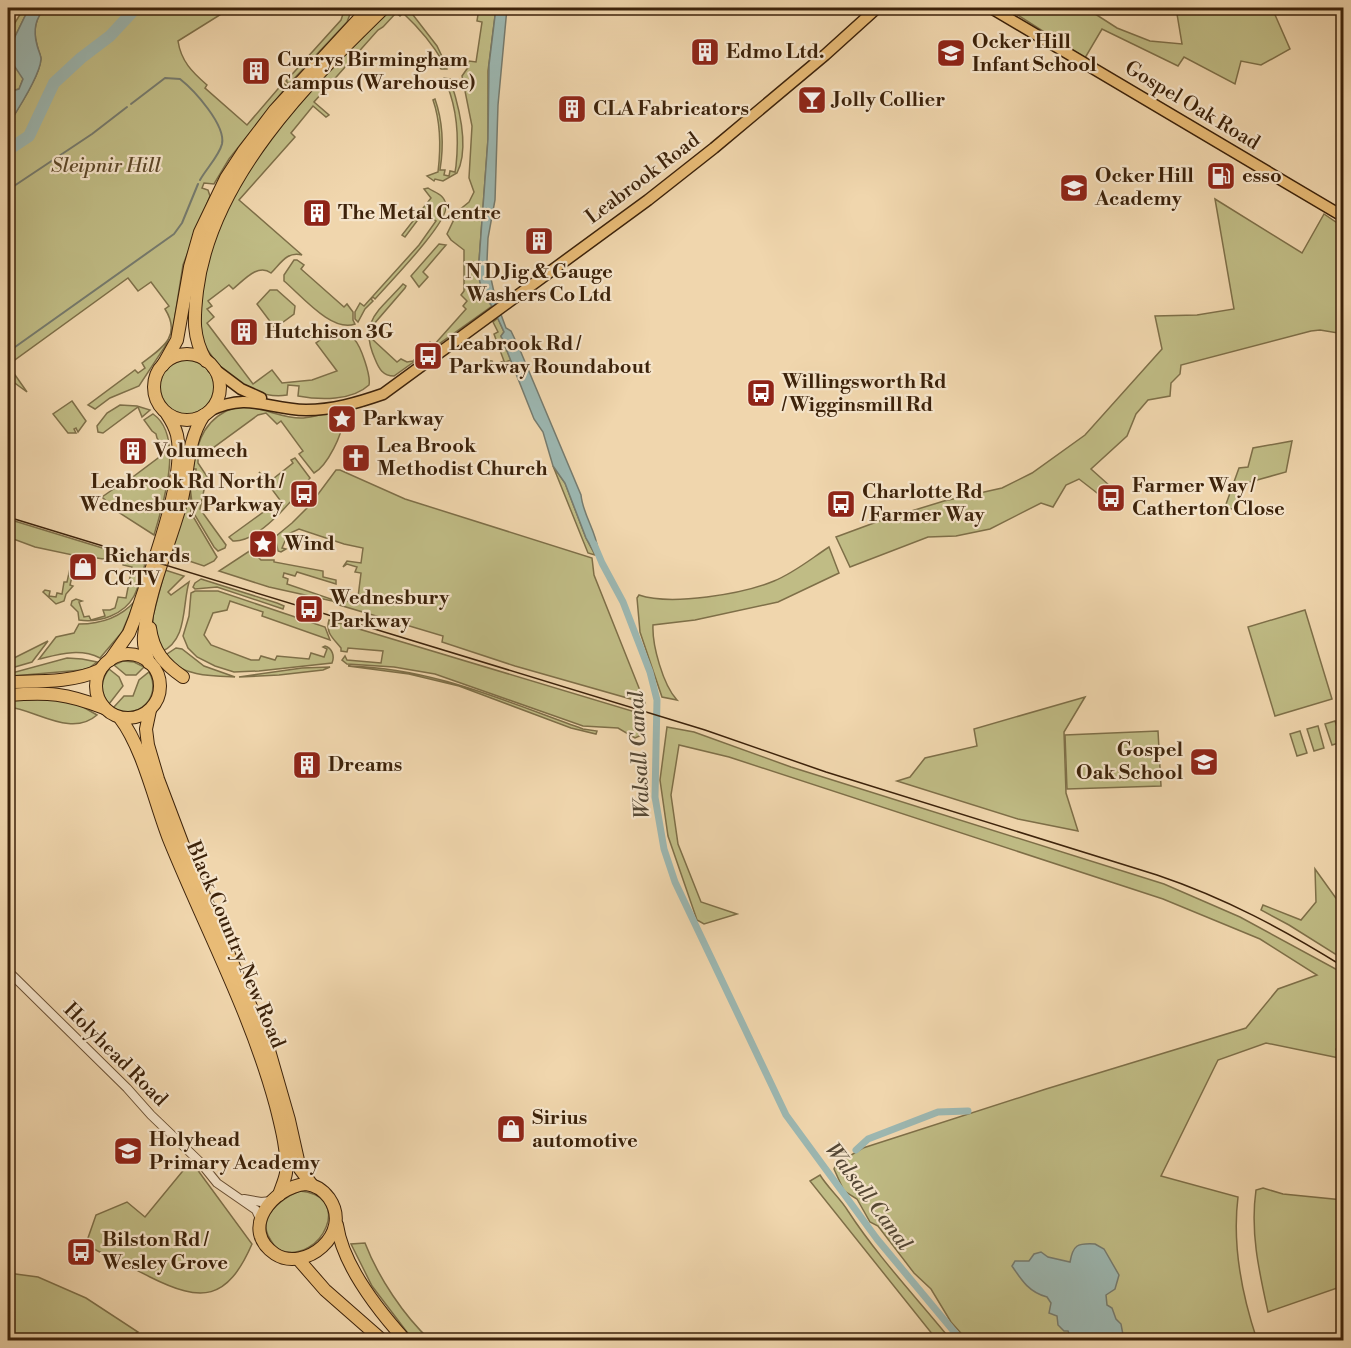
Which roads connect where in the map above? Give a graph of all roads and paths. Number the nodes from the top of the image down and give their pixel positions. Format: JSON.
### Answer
{"nodes":[{"id":1,"x":369,"y":8,"type":"edge"},
{"id":2,"x":384,"y":8,"type":"edge"},
{"id":3,"x":877,"y":8,"type":"edge"},
{"id":4,"x":991,"y":8,"type":"edge"},
{"id":5,"x":1344,"y":217,"type":"edge"},
{"id":6,"x":163,"y":364,"type":"junction"},
{"id":7,"x":210,"y":364,"type":"junction"},
{"id":8,"x":402,"y":381,"type":"junction"},
{"id":9,"x":207,"y":413,"type":"junction"},
{"id":10,"x":167,"y":414,"type":"junction"},
{"id":11,"x":156,"y":662,"type":"junction"},
{"id":12,"x":105,"y":664,"type":"junction"},
{"id":13,"x":183,"y":677,"type":"dead end"},
{"id":14,"x":8,"y":682,"type":"edge"},
{"id":15,"x":8,"y":695,"type":"edge"},
{"id":16,"x":106,"y":710,"type":"junction"},
{"id":17,"x":150,"y":710,"type":"junction"},
{"id":18,"x":120,"y":718,"type":"junction"},
{"id":19,"x":8,"y":971,"type":"edge"},
{"id":20,"x":312,"y":1185,"type":"junction"},
{"id":21,"x":234,"y":1195,"type":"junction"},
{"id":22,"x":275,"y":1197,"type":"junction"},
{"id":23,"x":261,"y":1221,"type":"junction"},
{"id":24,"x":337,"y":1224,"type":"junction"},
{"id":25,"x":298,"y":1259,"type":"junction"},
{"id":26,"x":382,"y":1341,"type":"edge"},
{"id":27,"x":405,"y":1341,"type":"edge"}],
"edges":[{"from":1,"to":6,"type":"highway"},
{"from":2,"to":7,"type":"highway"},
{"from":3,"to":8,"type":"main road","name":"Leabrook Road"},
{"from":4,"to":5,"type":"main road","name":"Gospel Oak Road"},
{"from":6,"to":7,"type":"highway"},
{"from":6,"to":10,"type":"highway"},
{"from":7,"to":8,"type":"main road"},
{"from":7,"to":9,"type":"highway"},
{"from":8,"to":9,"type":"main road"},
{"from":9,"to":10,"type":"highway"},
{"from":9,"to":11,"type":"highway"},
{"from":10,"to":12,"type":"highway"},
{"from":11,"to":12,"type":"highway"},
{"from":11,"to":13,"type":"highway"},
{"from":11,"to":17,"type":"highway"},
{"from":12,"to":14,"type":"highway"},
{"from":12,"to":16,"type":"highway"},
{"from":15,"to":16,"type":"highway"},
{"from":16,"to":18,"type":"highway"},
{"from":17,"to":18,"type":"highway"},
{"from":17,"to":20,"type":"highway","name":"Black Country New Road"},
{"from":18,"to":22,"type":"highway","name":"Black Country New Road"},
{"from":19,"to":21,"type":"street","name":"Holyhead Road"},
{"from":20,"to":22,"type":"highway"},
{"from":20,"to":24,"type":"highway"},
{"from":21,"to":22,"type":"street"},
{"from":21,"to":23,"type":"street","name":"Holyhead Road"},
{"from":22,"to":23,"type":"highway"},
{"from":23,"to":25,"type":"highway"},
{"from":24,"to":25,"type":"highway"},
{"from":24,"to":27,"type":"highway"},
{"from":25,"to":26,"type":"highway"}]}
